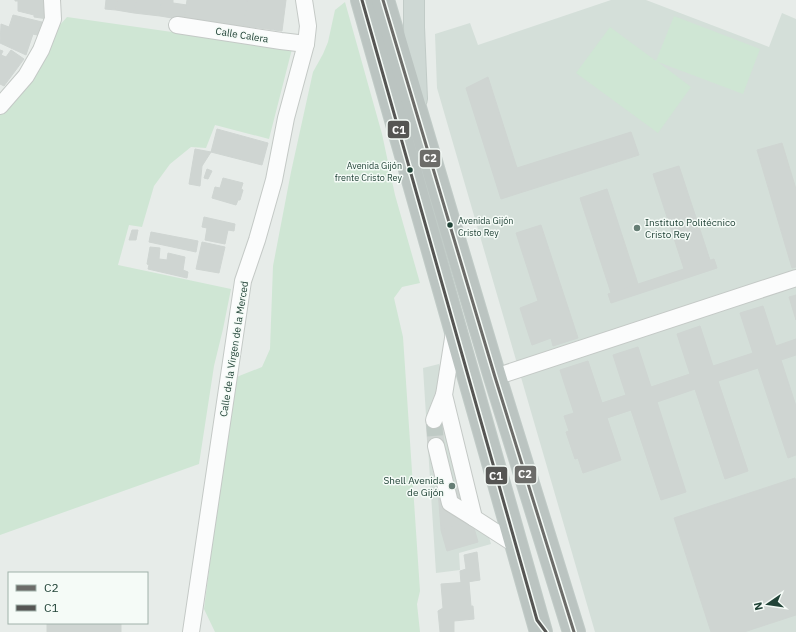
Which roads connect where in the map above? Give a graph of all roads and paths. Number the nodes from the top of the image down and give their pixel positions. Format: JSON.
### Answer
{"nodes":[{"id":1,"x":304,"y":0,"type":"edge"},
{"id":2,"x":362,"y":0,"type":"edge"},
{"id":3,"x":383,"y":0,"type":"edge"},
{"id":4,"x":414,"y":0,"type":"edge"},
{"id":5,"x":52,"y":1,"type":"edge"},
{"id":6,"x":177,"y":26,"type":"dead end"},
{"id":7,"x":306,"y":44,"type":"junction"},
{"id":8,"x":0,"y":106,"type":"edge"},
{"id":9,"x":418,"y":117,"type":"junction"},
{"id":10,"x":796,"y":278,"type":"edge"},
{"id":11,"x":455,"y":326,"type":"junction"},
{"id":12,"x":496,"y":377,"type":"junction"},
{"id":13,"x":444,"y":395,"type":"junction"},
{"id":14,"x":434,"y":420,"type":"tunnel mouth"},
{"id":15,"x":436,"y":446,"type":"tunnel mouth"},
{"id":16,"x":474,"y":518,"type":"junction"},
{"id":17,"x":516,"y":545,"type":"junction"},
{"id":18,"x":541,"y":628,"type":"edge"},
{"id":19,"x":191,"y":632,"type":"edge"},
{"id":20,"x":574,"y":632,"type":"edge"}],
"edges":[{"from":1,"to":7,"type":"street","name":"Calle de la Virgen de la Merced"},
{"from":2,"to":11,"type":"highway"},
{"from":3,"to":9,"type":"highway"},
{"from":4,"to":9,"type":"main road"},
{"from":5,"to":8,"type":"street"},
{"from":6,"to":7,"type":"street","name":"Calle Calera"},
{"from":7,"to":19,"type":"street","name":"Calle de la Virgen de la Merced"},
{"from":9,"to":12,"type":"highway"},
{"from":10,"to":12,"type":"street"},
{"from":11,"to":13,"type":"street"},
{"from":11,"to":17,"type":"highway"},
{"from":12,"to":20,"type":"highway"},
{"from":13,"to":14,"type":"street"},
{"from":13,"to":16,"type":"street"},
{"from":15,"to":16,"type":"street"},
{"from":16,"to":17,"type":"street"},
{"from":17,"to":18,"type":"highway"}]}
